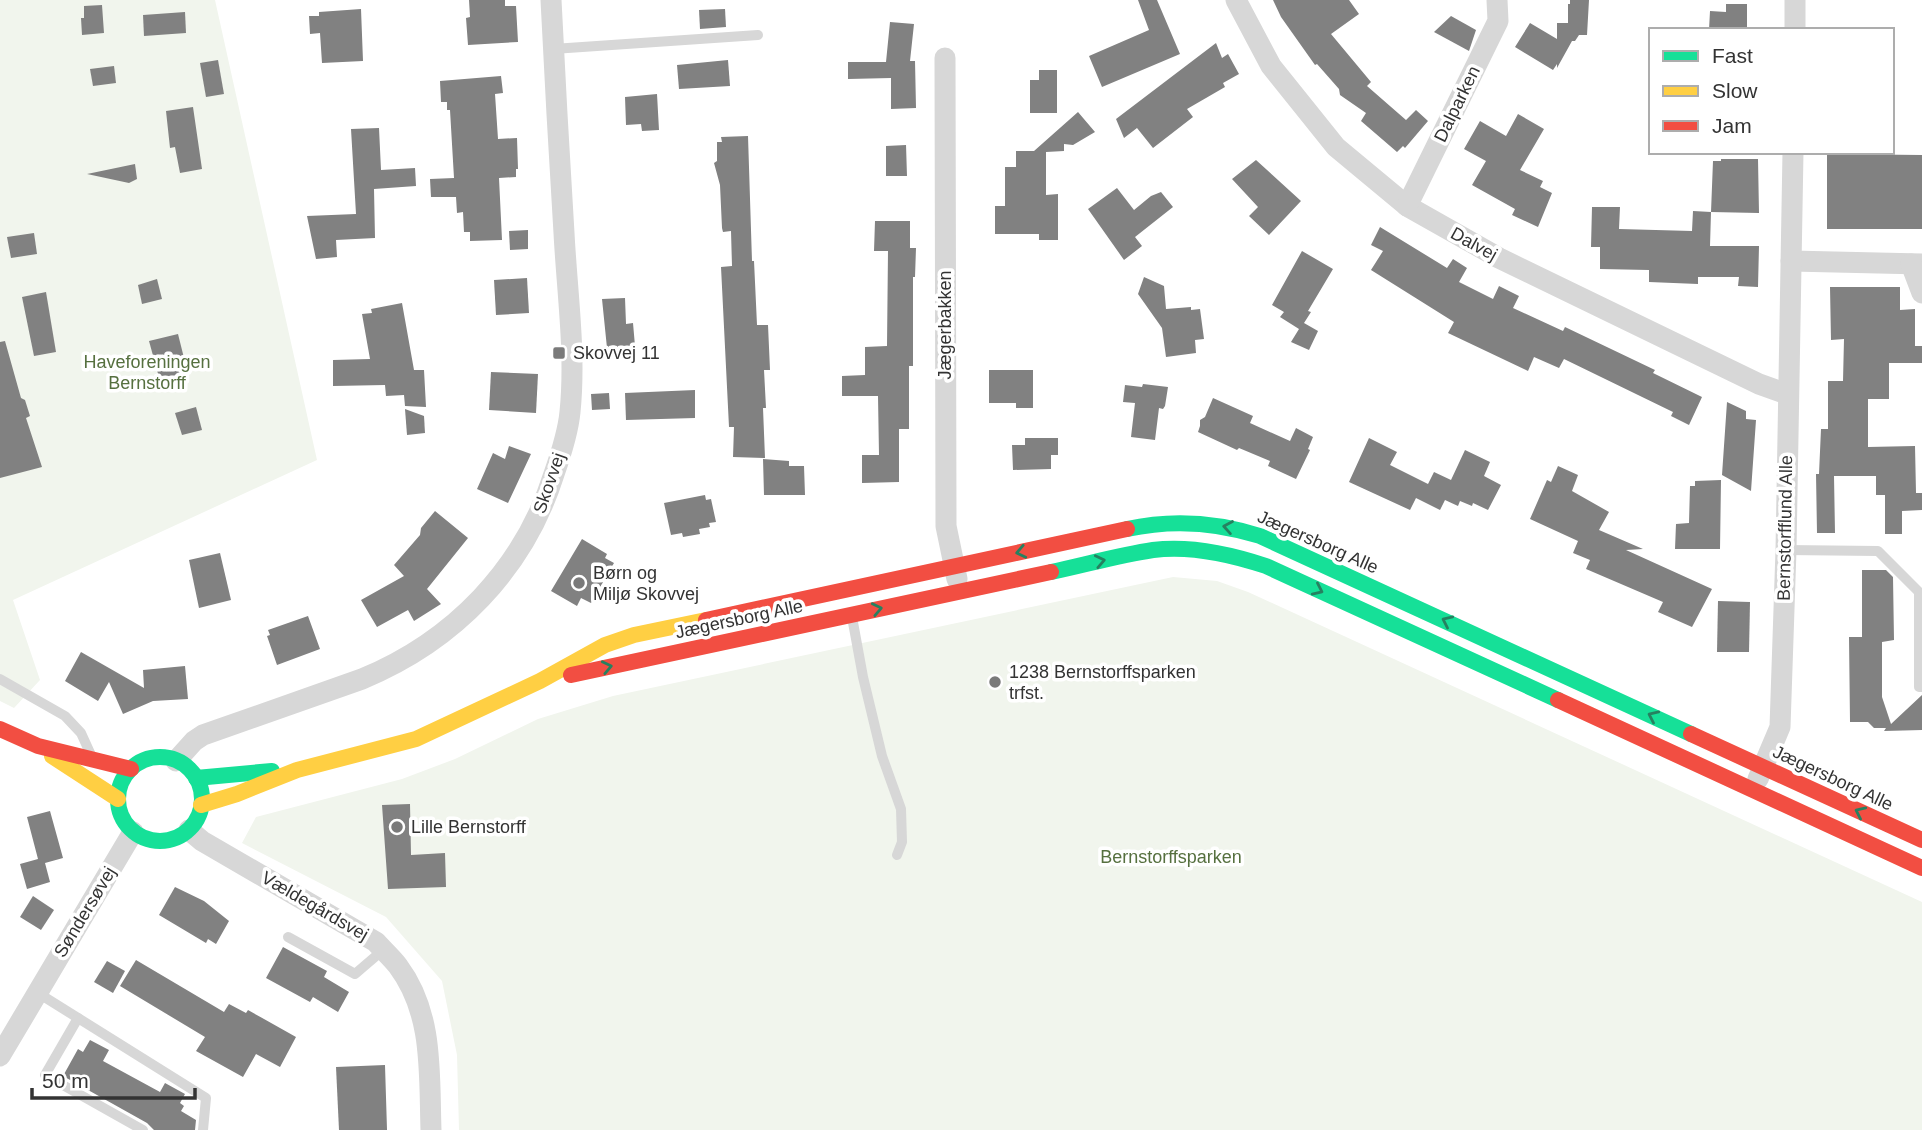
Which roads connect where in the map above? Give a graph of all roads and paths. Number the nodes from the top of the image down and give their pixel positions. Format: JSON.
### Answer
{"nodes":[{"id":1,"x":551,"y":0,"type":"edge"},
{"id":2,"x":1236,"y":0,"type":"edge"},
{"id":3,"x":1497,"y":0,"type":"edge"},
{"id":4,"x":1795,"y":0,"type":"edge"},
{"id":5,"x":1795,"y":28,"type":"edge"},
{"id":6,"x":758,"y":36,"type":"dead end"},
{"id":7,"x":553,"y":49,"type":"junction"},
{"id":8,"x":945,"y":58,"type":"dead end"},
{"id":9,"x":1793,"y":154,"type":"edge"},
{"id":10,"x":1407,"y":206,"type":"junction"},
{"id":11,"x":1791,"y":261,"type":"junction"},
{"id":12,"x":1917,"y":264,"type":"edge"},
{"id":13,"x":1922,"y":293,"type":"edge"},
{"id":14,"x":1787,"y":394,"type":"junction"},
{"id":15,"x":1786,"y":550,"type":"junction"},
{"id":16,"x":954,"y":566,"type":"junction"},
{"id":17,"x":960,"y":591,"type":"junction"},
{"id":18,"x":1921,"y":607,"type":"edge"},
{"id":19,"x":851,"y":615,"type":"junction"},
{"id":20,"x":0,"y":679,"type":"edge"},
{"id":21,"x":540,"y":681,"type":"junction"},
{"id":22,"x":1922,"y":687,"type":"edge"},
{"id":23,"x":0,"y":729,"type":"edge"},
{"id":24,"x":38,"y":746,"type":"junction"},
{"id":25,"x":94,"y":760,"type":"junction"},
{"id":26,"x":176,"y":761,"type":"junction"},
{"id":27,"x":1763,"y":767,"type":"junction"},
{"id":28,"x":131,"y":769,"type":"junction"},
{"id":29,"x":297,"y":770,"type":"junction"},
{"id":30,"x":196,"y":778,"type":"junction"},
{"id":31,"x":1753,"y":790,"type":"junction"},
{"id":32,"x":118,"y":799,"type":"junction"},
{"id":33,"x":201,"y":805,"type":"junction"},
{"id":34,"x":189,"y":830,"type":"junction"},
{"id":35,"x":133,"y":832,"type":"junction"},
{"id":36,"x":1922,"y":840,"type":"edge"},
{"id":37,"x":897,"y":855,"type":"dead end"},
{"id":38,"x":1922,"y":868,"type":"edge"},
{"id":39,"x":288,"y":937,"type":"dead end"},
{"id":40,"x":383,"y":950,"type":"junction"},
{"id":41,"x":38,"y":993,"type":"junction"},
{"id":42,"x":78,"y":1018,"type":"junction"},
{"id":43,"x":0,"y":1056,"type":"edge"},
{"id":44,"x":143,"y":1130,"type":"edge"},
{"id":45,"x":203,"y":1130,"type":"edge"},
{"id":46,"x":431,"y":1130,"type":"edge"}],
"edges":[{"from":1,"to":7,"type":"street","name":"Skovvej"},
{"from":2,"to":10,"type":"street","name":"Dalvej"},
{"from":3,"to":10,"type":"street","name":"Dalparken"},
{"from":4,"to":5,"type":"street"},
{"from":6,"to":7,"type":"lane"},
{"from":7,"to":26,"type":"street","name":"Skovvej"},
{"from":8,"to":16,"type":"street","name":"Jægerbakken"},
{"from":9,"to":11,"type":"street","name":"Bernstorfflund Alle"},
{"from":10,"to":14,"type":"street","name":"Dalvej"},
{"from":11,"to":12,"type":"street"},
{"from":11,"to":14,"type":"street","name":"Bernstorfflund Alle"},
{"from":12,"to":13,"type":"street"},
{"from":14,"to":15,"type":"street","name":"Bernstorfflund Alle"},
{"from":15,"to":18,"type":"lane"},
{"from":15,"to":27,"type":"street","name":"Bernstorfflund Alle"},
{"from":16,"to":17,"type":"street","name":"Jægerbakken"},
{"from":16,"to":21,"type":"street","name":"Jægersborg Alle"},
{"from":27,"to":16,"type":"street","name":"Jægersborg Alle","one_way":true},
{"from":19,"to":17,"type":"street","name":"Jægersborg Alle","one_way":true},
{"from":17,"to":31,"type":"street","name":"Jægersborg Alle","one_way":true},
{"from":18,"to":22,"type":"lane"},
{"from":21,"to":19,"type":"street","name":"Jægersborg Alle","one_way":true},
{"from":19,"to":37,"type":"lane"},
{"from":20,"to":25,"type":"lane"},
{"from":21,"to":29,"type":"street","name":"Jægersborg Alle"},
{"from":23,"to":24,"type":"street"},
{"from":24,"to":25,"type":"street"},
{"from":24,"to":32,"type":"street"},
{"from":25,"to":28,"type":"street"},
{"from":26,"to":28,"type":"street"},
{"from":26,"to":30,"type":"street"},
{"from":27,"to":31,"type":"street","name":"Bernstorfflund Alle"},
{"from":36,"to":27,"type":"street","name":"Jægersborg Alle","one_way":true},
{"from":28,"to":32,"type":"street"},
{"from":29,"to":30,"type":"street","name":"Jægersborg Alle"},
{"from":29,"to":33,"type":"street","name":"Jægersborg Alle"},
{"from":30,"to":33,"type":"street"},
{"from":31,"to":38,"type":"street","name":"Jægersborg Alle"},
{"from":32,"to":35,"type":"street"},
{"from":33,"to":34,"type":"street"},
{"from":34,"to":35,"type":"street"},
{"from":34,"to":40,"type":"street","name":"Vældegårdsvej"},
{"from":35,"to":41,"type":"street","name":"Søndersøvej"},
{"from":39,"to":40,"type":"lane"},
{"from":40,"to":46,"type":"street","name":"Vældegårdsvej"},
{"from":41,"to":42,"type":"lane"},
{"from":41,"to":43,"type":"street","name":"Søndersøvej"},
{"from":42,"to":44,"type":"lane"},
{"from":42,"to":45,"type":"lane"}]}
